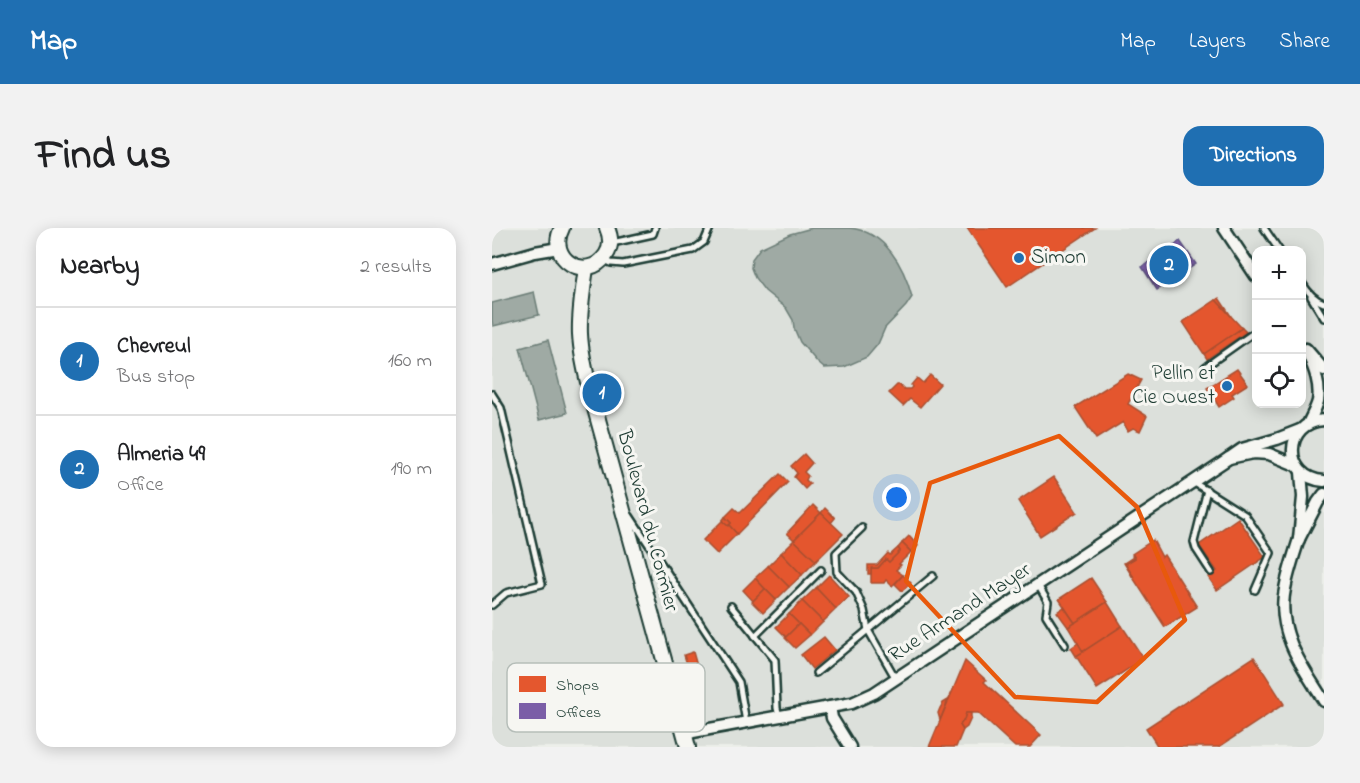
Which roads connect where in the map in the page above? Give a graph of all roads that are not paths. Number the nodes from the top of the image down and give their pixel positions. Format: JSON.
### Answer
{"nodes":[{"id":1,"x":562,"y":228,"type":"edge"},
{"id":2,"x":607,"y":228,"type":"edge"},
{"id":3,"x":656,"y":228,"type":"edge"},
{"id":4,"x":710,"y":228,"type":"edge"},
{"id":5,"x":1224,"y":228,"type":"edge"},
{"id":6,"x":1264,"y":228,"type":"edge"},
{"id":7,"x":611,"y":243,"type":"junction"},
{"id":8,"x":1276,"y":246,"type":"edge"},
{"id":9,"x":559,"y":248,"type":"junction"},
{"id":10,"x":603,"y":260,"type":"junction"},
{"id":11,"x":492,"y":264,"type":"edge"},
{"id":12,"x":585,"y":268,"type":"junction"},
{"id":13,"x":1252,"y":269,"type":"edge"},
{"id":14,"x":1306,"y":289,"type":"edge"},
{"id":15,"x":1309,"y":293,"type":"junction"},
{"id":16,"x":1324,"y":303,"type":"edge"},
{"id":17,"x":1324,"y":318,"type":"edge"},
{"id":18,"x":1252,"y":334,"type":"edge"},
{"id":19,"x":1306,"y":348,"type":"edge"},
{"id":20,"x":1306,"y":351,"type":"edge"},
{"id":21,"x":1205,"y":367,"type":"dead end"},
{"id":22,"x":1324,"y":370,"type":"edge"},
{"id":23,"x":492,"y":394,"type":"edge"},
{"id":24,"x":1324,"y":420,"type":"edge"},
{"id":25,"x":1304,"y":427,"type":"junction"},
{"id":26,"x":1229,"y":459,"type":"junction"},
{"id":27,"x":1298,"y":468,"type":"junction"},
{"id":28,"x":1324,"y":481,"type":"edge"},
{"id":29,"x":1193,"y":482,"type":"junction"},
{"id":30,"x":1207,"y":490,"type":"junction"},
{"id":31,"x":1324,"y":494,"type":"edge"},
{"id":32,"x":620,"y":502,"type":"junction"},
{"id":33,"x":862,"y":528,"type":"dead end"},
{"id":34,"x":1299,"y":539,"type":"junction"},
{"id":35,"x":821,"y":570,"type":"dead end"},
{"id":36,"x":1211,"y":572,"type":"dead end"},
{"id":37,"x":933,"y":576,"type":"dead end"},
{"id":38,"x":1038,"y":585,"type":"junction"},
{"id":39,"x":1255,"y":590,"type":"dead end"},
{"id":40,"x":492,"y":605,"type":"edge"},
{"id":41,"x":731,"y":606,"type":"dead end"},
{"id":42,"x":868,"y":630,"type":"junction"},
{"id":43,"x":755,"y":636,"type":"junction"},
{"id":44,"x":1065,"y":645,"type":"dead end"},
{"id":45,"x":664,"y":663,"type":"edge"},
{"id":46,"x":816,"y":673,"type":"dead end"},
{"id":47,"x":896,"y":679,"type":"junction"},
{"id":48,"x":1324,"y":701,"type":"edge"},
{"id":49,"x":830,"y":707,"type":"junction"},
{"id":50,"x":779,"y":716,"type":"junction"},
{"id":51,"x":746,"y":723,"type":"junction"},
{"id":52,"x":686,"y":741,"type":"edge"},
{"id":53,"x":850,"y":747,"type":"edge"}],
"edges":[{"from":1,"to":9,"type":"street"},
{"from":2,"to":7,"type":"street"},
{"from":3,"to":7,"type":"lane"},
{"from":4,"to":10,"type":"lane"},
{"from":5,"to":13,"type":"street"},
{"from":6,"to":8,"type":"lane"},
{"from":7,"to":10,"type":"street"},
{"from":9,"to":11,"type":"street"},
{"from":9,"to":12,"type":"street"},
{"from":10,"to":12,"type":"street"},
{"from":12,"to":32,"type":"street","name":"Boulevard du Cormier"},
{"from":14,"to":15,"type":"lane"},
{"from":15,"to":16,"type":"lane"},
{"from":15,"to":17,"type":"lane"},
{"from":18,"to":21,"type":"lane"},
{"from":19,"to":22,"type":"street"},
{"from":20,"to":25,"type":"street"},
{"from":23,"to":40,"type":"lane"},
{"from":24,"to":25,"type":"street","name":"Rue Armand Mayer"},
{"from":25,"to":26,"type":"street","name":"Rue Armand Mayer"},
{"from":25,"to":27,"type":"street"},
{"from":26,"to":27,"type":"street","name":"Rue Armand Mayer"},
{"from":26,"to":29,"type":"street","name":"Rue Armand Mayer"},
{"from":27,"to":28,"type":"street","name":"Rue Armand Mayer"},
{"from":27,"to":34,"type":"street"},
{"from":29,"to":30,"type":"lane"},
{"from":29,"to":38,"type":"street","name":"Rue Armand Mayer"},
{"from":30,"to":36,"type":"lane"},
{"from":30,"to":39,"type":"lane"},
{"from":31,"to":34,"type":"street"},
{"from":32,"to":45,"type":"street","name":"Boulevard du Cormier"},
{"from":32,"to":51,"type":"lane"},
{"from":33,"to":42,"type":"lane"},
{"from":34,"to":48,"type":"street"},
{"from":35,"to":43,"type":"lane"},
{"from":37,"to":42,"type":"lane"},
{"from":38,"to":44,"type":"lane"},
{"from":38,"to":47,"type":"street","name":"Rue Armand Mayer"},
{"from":41,"to":43,"type":"lane"},
{"from":42,"to":46,"type":"lane"},
{"from":42,"to":47,"type":"lane"},
{"from":43,"to":50,"type":"lane"},
{"from":47,"to":49,"type":"street","name":"Rue Armand Mayer"},
{"from":49,"to":50,"type":"street","name":"Rue Armand Mayer"},
{"from":49,"to":53,"type":"street"},
{"from":50,"to":51,"type":"street","name":"Rue Armand Mayer"},
{"from":51,"to":52,"type":"street","name":"Rue Armand Mayer"}]}
